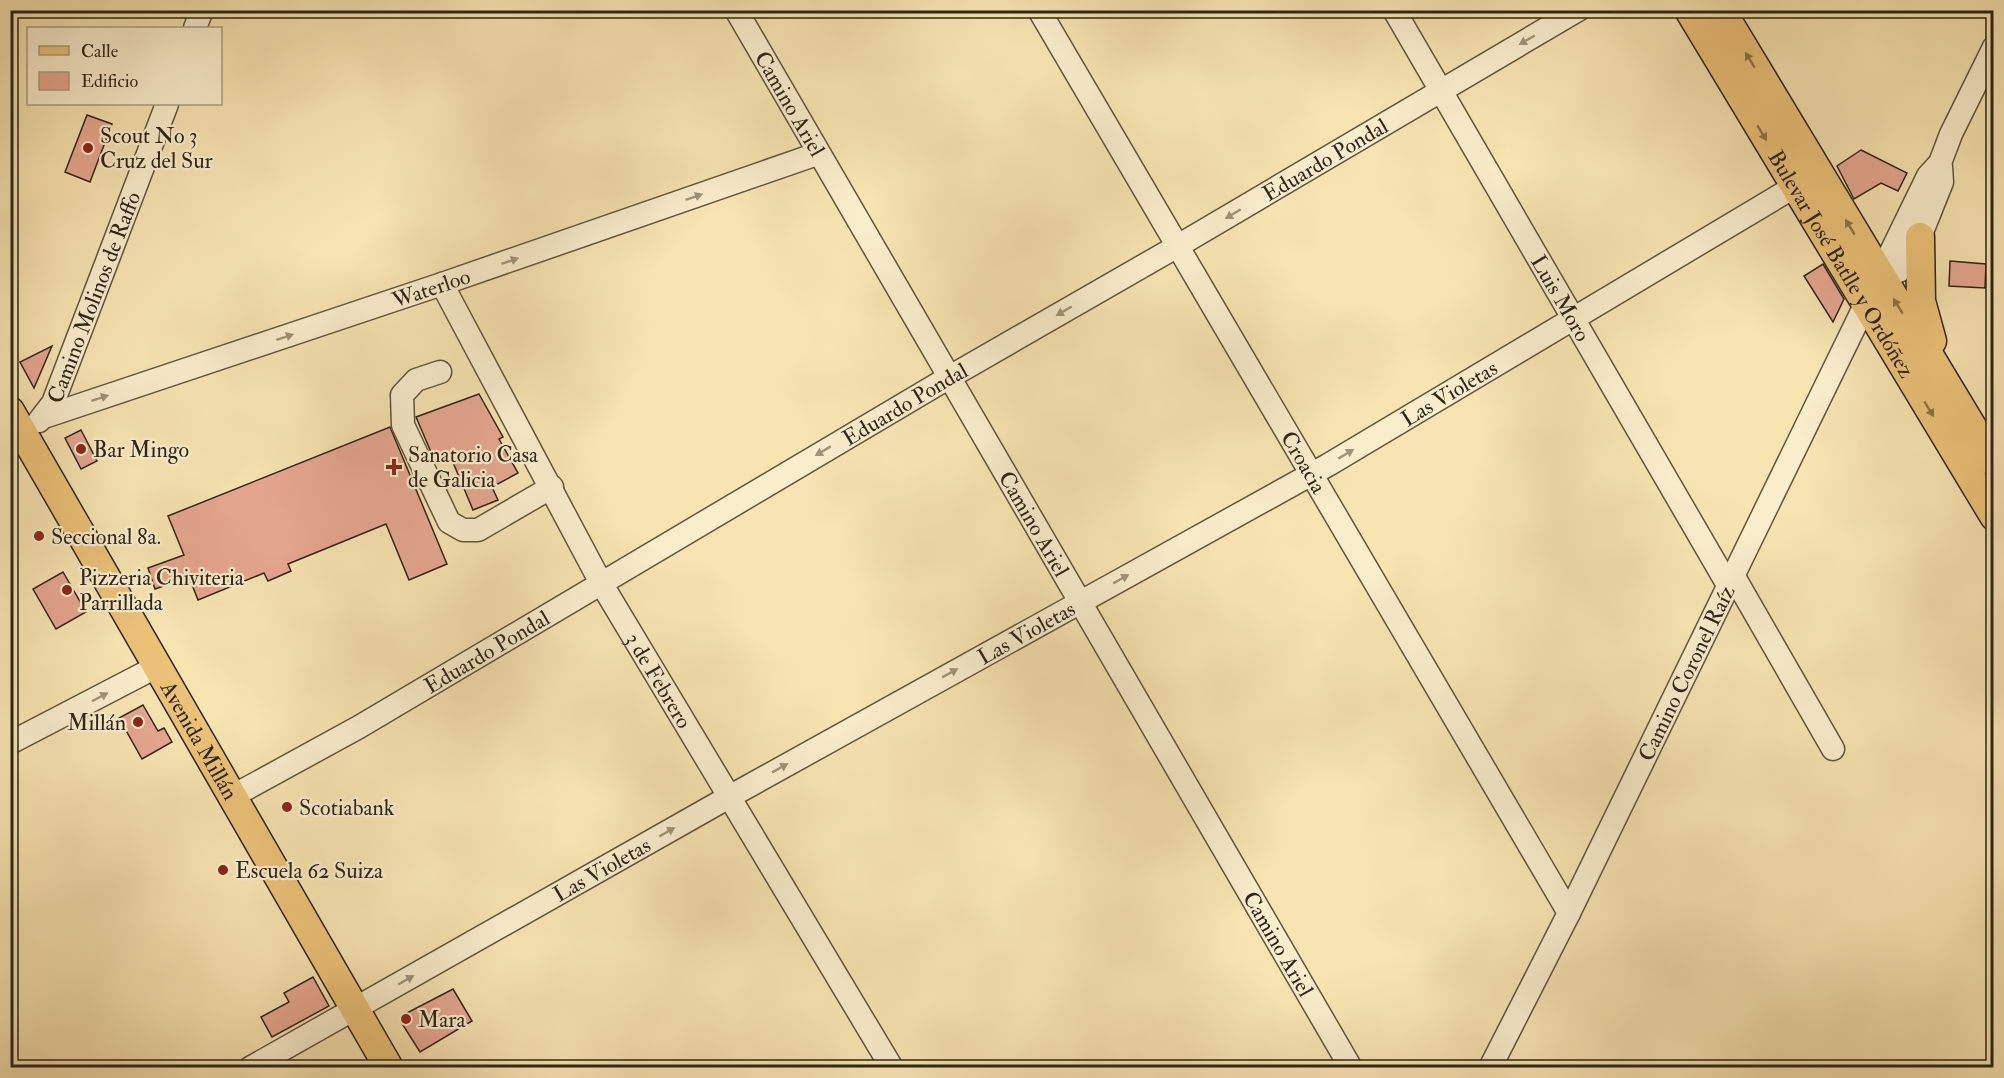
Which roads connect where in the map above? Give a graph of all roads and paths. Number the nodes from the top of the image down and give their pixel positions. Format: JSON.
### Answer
{"nodes":[{"id":1,"x":202,"y":10,"type":"edge"},
{"id":2,"x":736,"y":10,"type":"edge"},
{"id":3,"x":1039,"y":10,"type":"edge"},
{"id":4,"x":1394,"y":10,"type":"edge"},
{"id":5,"x":1578,"y":10,"type":"edge"},
{"id":6,"x":1689,"y":10,"type":"edge"},
{"id":7,"x":1721,"y":10,"type":"edge"},
{"id":8,"x":195,"y":27,"type":"edge"},
{"id":9,"x":1994,"y":47,"type":"edge"},
{"id":10,"x":1439,"y":91,"type":"junction"},
{"id":11,"x":167,"y":105,"type":"edge"},
{"id":12,"x":817,"y":154,"type":"junction"},
{"id":13,"x":1940,"y":163,"type":"junction"},
{"id":14,"x":1794,"y":187,"type":"junction"},
{"id":15,"x":1920,"y":237,"type":"junction"},
{"id":16,"x":1176,"y":247,"type":"junction"},
{"id":17,"x":1880,"y":278,"type":"junction"},
{"id":18,"x":442,"y":284,"type":"junction"},
{"id":19,"x":1867,"y":305,"type":"junction"},
{"id":20,"x":1573,"y":318,"type":"junction"},
{"id":21,"x":1936,"y":364,"type":"junction"},
{"id":22,"x":440,"y":372,"type":"dead end"},
{"id":23,"x":948,"y":378,"type":"junction"},
{"id":24,"x":22,"y":425,"type":"edge"},
{"id":25,"x":1994,"y":464,"type":"edge"},
{"id":26,"x":1310,"y":475,"type":"junction"},
{"id":27,"x":552,"y":487,"type":"junction"},
{"id":28,"x":1991,"y":507,"type":"edge"},
{"id":29,"x":1731,"y":580,"type":"junction"},
{"id":30,"x":601,"y":583,"type":"junction"},
{"id":31,"x":1080,"y":601,"type":"junction"},
{"id":32,"x":158,"y":666,"type":"junction"},
{"id":33,"x":10,"y":743,"type":"edge"},
{"id":34,"x":1833,"y":749,"type":"dead end"},
{"id":35,"x":233,"y":796,"type":"junction"},
{"id":36,"x":729,"y":797,"type":"junction"},
{"id":37,"x":1569,"y":914,"type":"junction"},
{"id":38,"x":356,"y":1009,"type":"junction"},
{"id":39,"x":250,"y":1068,"type":"edge"},
{"id":40,"x":389,"y":1068,"type":"edge"},
{"id":41,"x":892,"y":1068,"type":"edge"},
{"id":42,"x":1351,"y":1068,"type":"edge"},
{"id":43,"x":1490,"y":1068,"type":"edge"}],
"edges":[{"from":1,"to":8,"type":"street"},
{"from":2,"to":12,"type":"street","name":"Camino Ariel"},
{"from":3,"to":16,"type":"street","name":"Croacia"},
{"from":4,"to":10,"type":"street","name":"Luis Moro"},
{"from":5,"to":10,"type":"street","name":"Eduardo Pondal","one_way":true},
{"from":6,"to":14,"type":"main road","name":"Bulevar José Batlle y Ordóñez","one_way":true},
{"from":17,"to":7,"type":"main road","name":"Bulevar José Batlle y Ordóñez","one_way":true},
{"from":9,"to":13,"type":"street","name":"Camino Coronel Raíz"},
{"from":10,"to":16,"type":"street","name":"Eduardo Pondal","one_way":true},
{"from":10,"to":20,"type":"street","name":"Luis Moro"},
{"from":11,"to":24,"type":"street","name":"Camino Molinos de Raffo"},
{"from":18,"to":12,"type":"street","name":"Waterloo","one_way":true},
{"from":12,"to":23,"type":"street","name":"Camino Ariel"},
{"from":13,"to":15,"type":"street","name":"Camino Coronel Raíz"},
{"from":13,"to":17,"type":"street","name":"Camino Coronel Raíz"},
{"from":14,"to":19,"type":"main road","name":"Bulevar José Batlle y Ordóñez"},
{"from":14,"to":20,"type":"street","name":"Las Violetas"},
{"from":15,"to":17,"type":"street","name":"Camino Coronel Raíz"},
{"from":15,"to":21,"type":"main road"},
{"from":16,"to":23,"type":"street","name":"Eduardo Pondal","one_way":true},
{"from":16,"to":26,"type":"street","name":"Croacia"},
{"from":17,"to":19,"type":"street","name":"Camino Coronel Raíz"},
{"from":21,"to":17,"type":"main road","name":"Bulevar José Batlle y Ordóñez","one_way":true},
{"from":24,"to":18,"type":"street","name":"Waterloo","one_way":true},
{"from":18,"to":27,"type":"street","name":"3 de Febrero"},
{"from":19,"to":28,"type":"main road","name":"Bulevar José Batlle y Ordóñez","one_way":true},
{"from":19,"to":29,"type":"street","name":"Camino Coronel Raíz"},
{"from":26,"to":20,"type":"street","name":"Las Violetas","one_way":true},
{"from":20,"to":29,"type":"street","name":"Luis Moro"},
{"from":21,"to":25,"type":"main road","name":"Bulevar José Batlle y Ordóñez"},
{"from":22,"to":27,"type":"street"},
{"from":23,"to":30,"type":"street","name":"Eduardo Pondal","one_way":true},
{"from":23,"to":31,"type":"street","name":"Camino Ariel"},
{"from":24,"to":32,"type":"main road","name":"Avenida Millán"},
{"from":31,"to":26,"type":"street","name":"Las Violetas","one_way":true},
{"from":26,"to":37,"type":"street","name":"Croacia"},
{"from":27,"to":30,"type":"street","name":"3 de Febrero"},
{"from":29,"to":34,"type":"street","name":"Luis Moro"},
{"from":29,"to":37,"type":"street","name":"Camino Coronel Raíz"},
{"from":30,"to":35,"type":"street","name":"Eduardo Pondal"},
{"from":30,"to":36,"type":"street","name":"3 de Febrero"},
{"from":36,"to":31,"type":"street","name":"Las Violetas","one_way":true},
{"from":31,"to":42,"type":"street","name":"Camino Ariel"},
{"from":33,"to":32,"type":"street","one_way":true},
{"from":32,"to":35,"type":"main road","name":"Avenida Millán"},
{"from":35,"to":38,"type":"main road","name":"Avenida Millán"},
{"from":38,"to":36,"type":"street","name":"Las Violetas","one_way":true},
{"from":36,"to":41,"type":"street","name":"3 de Febrero"},
{"from":37,"to":43,"type":"street","name":"Camino Coronel Raíz"},
{"from":38,"to":39,"type":"street","name":"Las Violetas"},
{"from":38,"to":40,"type":"main road","name":"Avenida Millán"}]}
